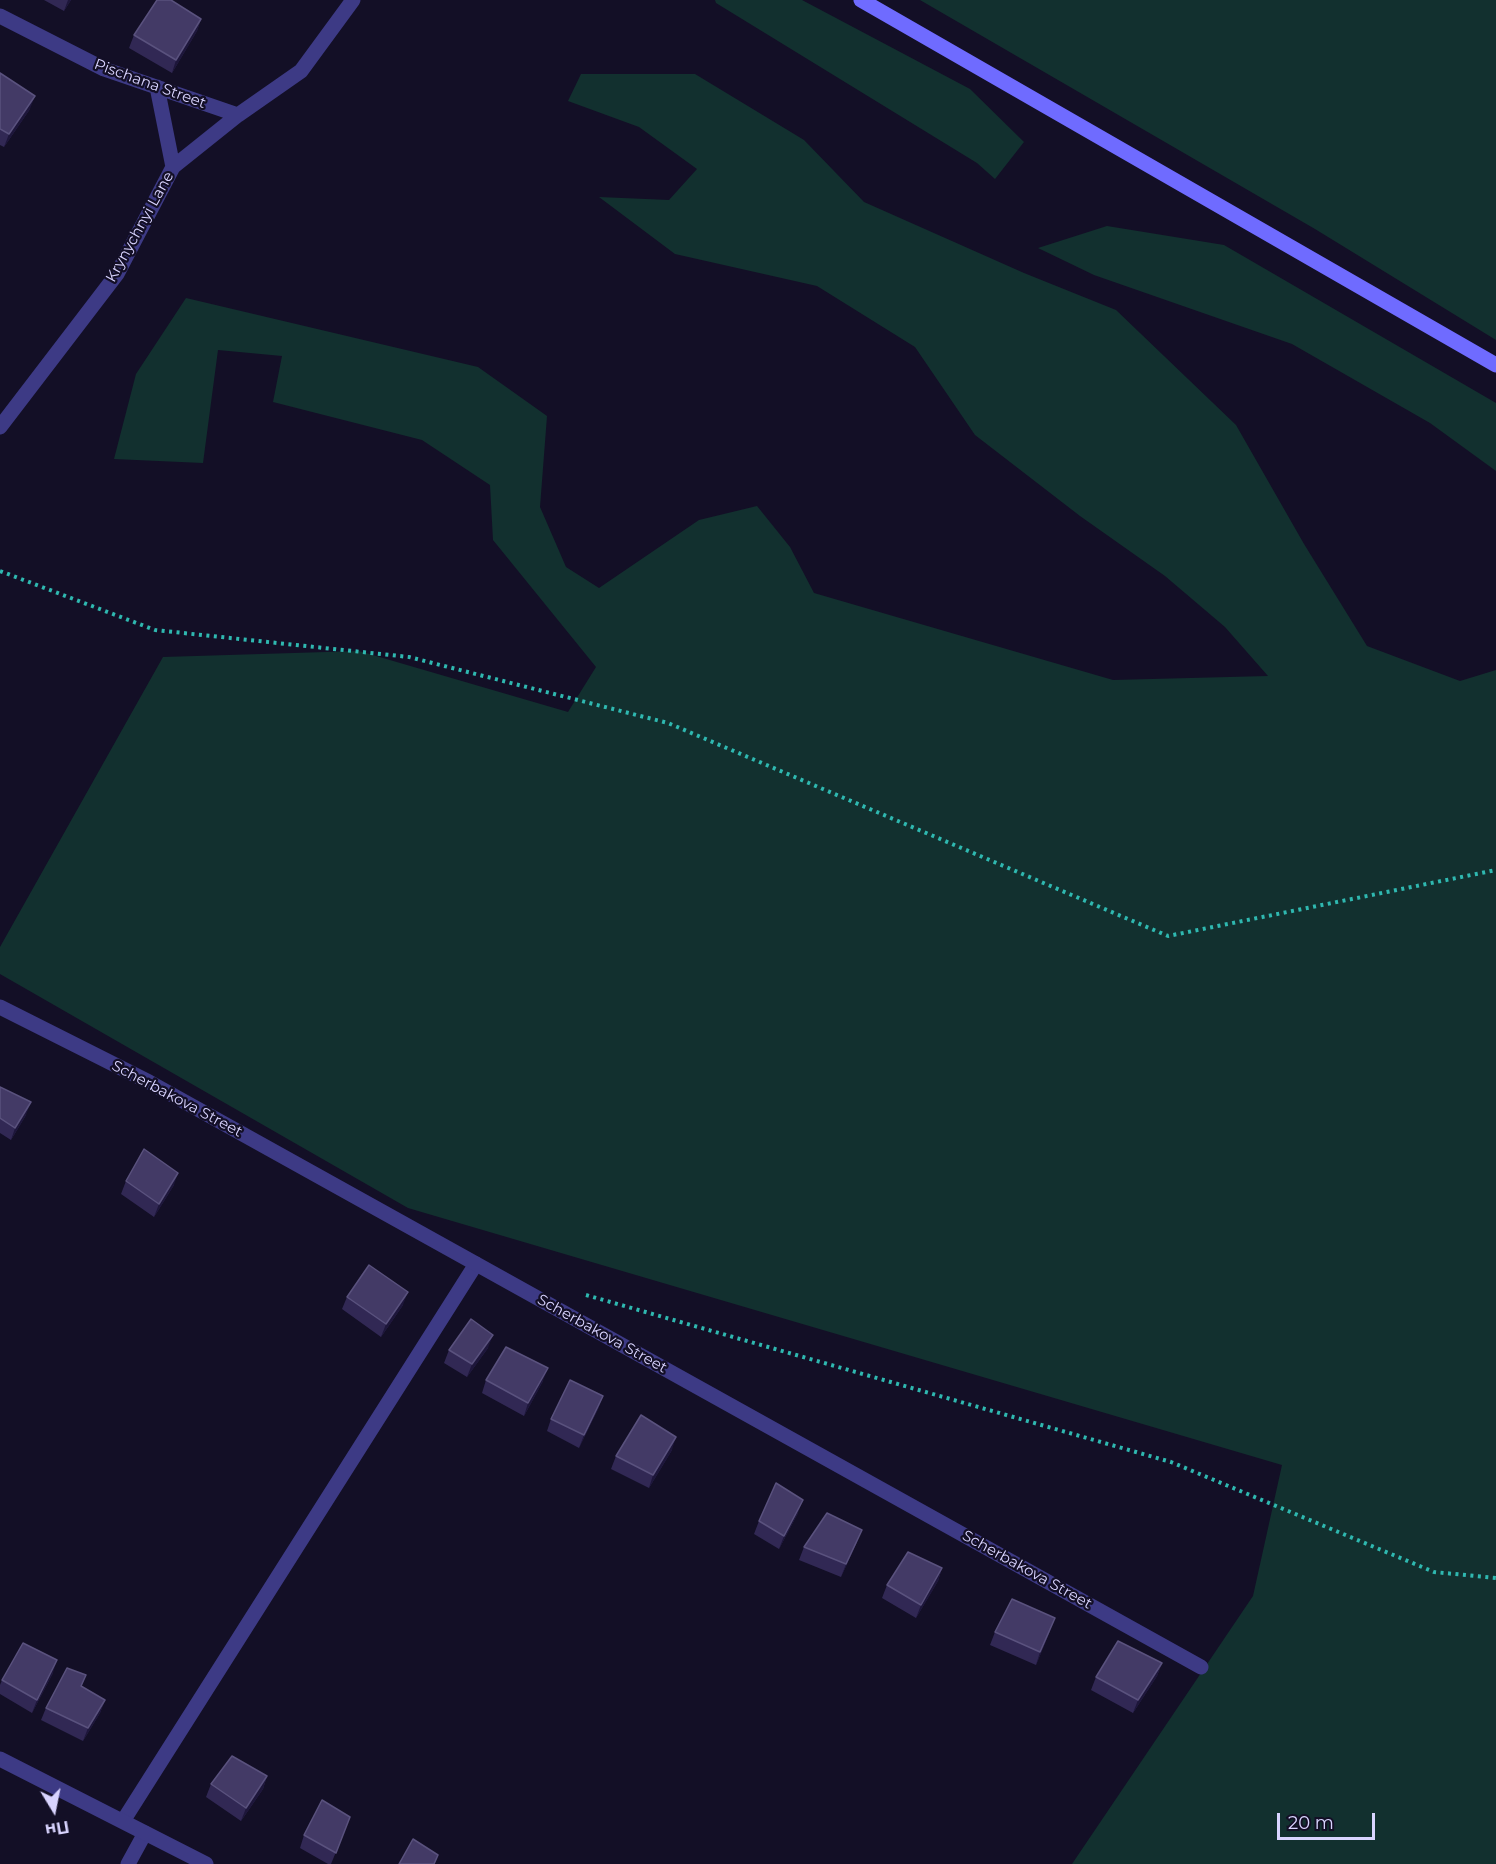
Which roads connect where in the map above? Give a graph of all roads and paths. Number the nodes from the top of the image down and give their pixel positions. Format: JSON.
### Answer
{"nodes":[{"id":1,"x":353,"y":0,"type":"edge"},
{"id":2,"x":861,"y":0,"type":"edge"},
{"id":3,"x":0,"y":15,"type":"edge"},
{"id":4,"x":157,"y":87,"type":"junction"},
{"id":5,"x":238,"y":115,"type":"junction"},
{"id":6,"x":173,"y":167,"type":"junction"},
{"id":7,"x":1496,"y":365,"type":"edge"},
{"id":8,"x":0,"y":427,"type":"edge"},
{"id":9,"x":0,"y":571,"type":"edge"},
{"id":10,"x":1496,"y":870,"type":"edge"},
{"id":11,"x":0,"y":1006,"type":"edge"},
{"id":12,"x":476,"y":1264,"type":"junction"},
{"id":13,"x":579,"y":1293,"type":"dead end"},
{"id":14,"x":1496,"y":1578,"type":"edge"},
{"id":15,"x":1201,"y":1667,"type":"dead end"},
{"id":16,"x":0,"y":1758,"type":"edge"},
{"id":17,"x":123,"y":1821,"type":"junction"},
{"id":18,"x":145,"y":1833,"type":"junction"},
{"id":19,"x":128,"y":1864,"type":"edge"},
{"id":20,"x":206,"y":1864,"type":"edge"}],
"edges":[{"from":1,"to":5,"type":"street","name":"Krynychnyi Lane"},
{"from":2,"to":7,"type":"street"},
{"from":3,"to":4,"type":"street","name":"Pischana Street"},
{"from":4,"to":5,"type":"street","name":"Pischana Street"},
{"from":4,"to":6,"type":"street"},
{"from":5,"to":6,"type":"street","name":"Krynychnyi Lane"},
{"from":6,"to":8,"type":"street","name":"Krynychnyi Lane"},
{"from":9,"to":10,"type":"path"},
{"from":11,"to":12,"type":"street","name":"Scherbakova Street"},
{"from":12,"to":15,"type":"street","name":"Scherbakova Street"},
{"from":12,"to":17,"type":"street"},
{"from":13,"to":14,"type":"path"},
{"from":16,"to":17,"type":"street"},
{"from":17,"to":18,"type":"street"},
{"from":18,"to":19,"type":"street"},
{"from":18,"to":20,"type":"street"}]}
